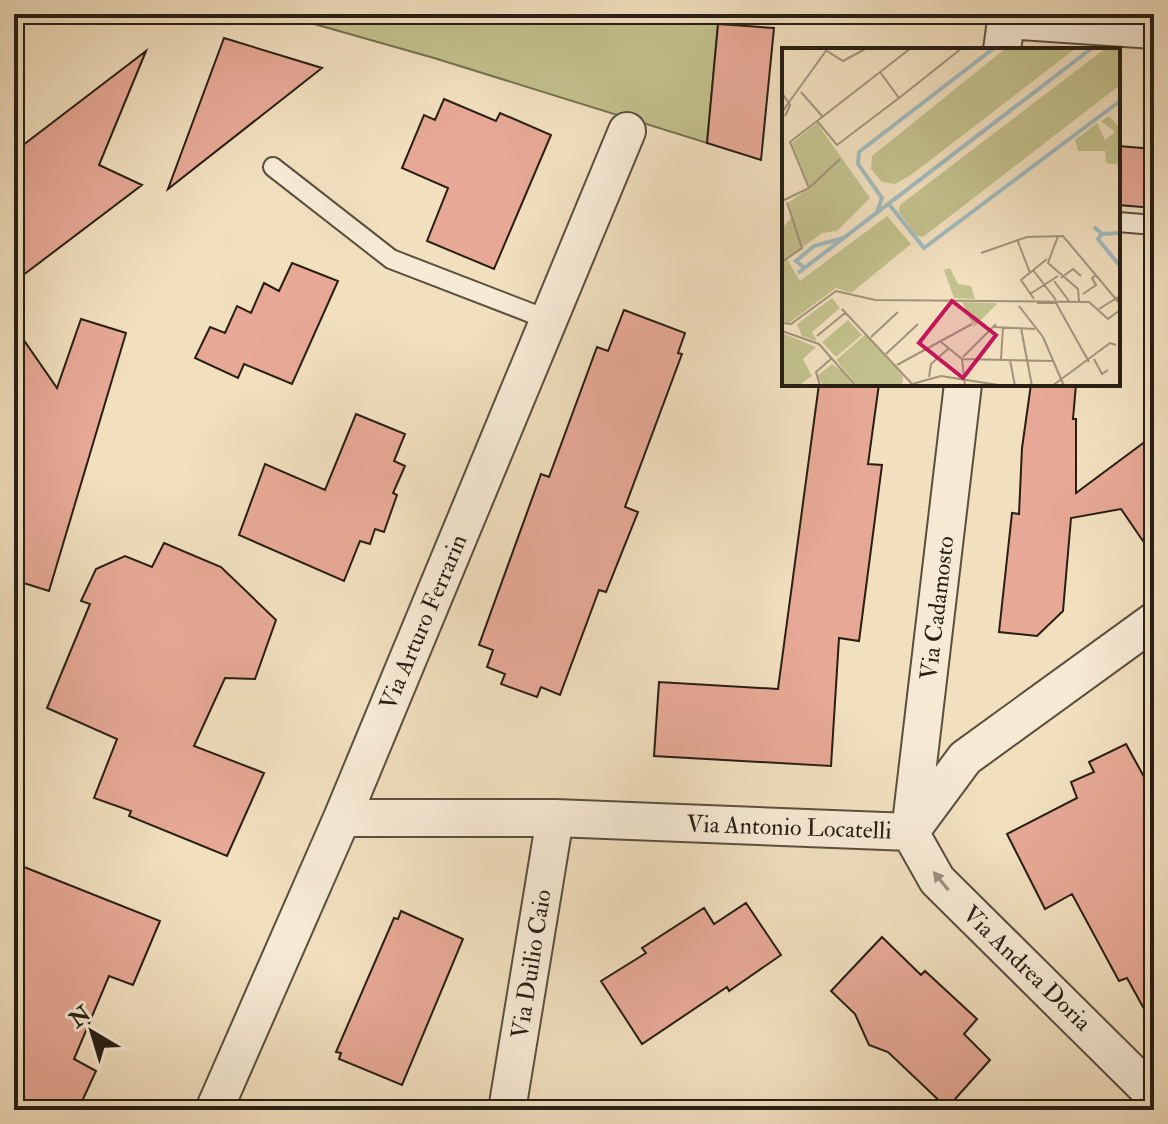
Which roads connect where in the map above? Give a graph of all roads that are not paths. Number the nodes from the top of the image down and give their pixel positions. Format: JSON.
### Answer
{"nodes":[{"id":1,"x":1005,"y":28,"type":"edge"},
{"id":2,"x":1154,"y":30,"type":"edge"},
{"id":3,"x":627,"y":131,"type":"dead end"},
{"id":4,"x":273,"y":167,"type":"dead end"},
{"id":5,"x":1120,"y":222,"type":"edge"},
{"id":6,"x":1154,"y":225,"type":"edge"},
{"id":7,"x":549,"y":320,"type":"junction"},
{"id":8,"x":963,"y":386,"type":"edge"},
{"id":9,"x":1154,"y":621,"type":"edge"},
{"id":10,"x":342,"y":818,"type":"junction"},
{"id":11,"x":555,"y":818,"type":"junction"},
{"id":12,"x":910,"y":832,"type":"junction"},
{"id":13,"x":1154,"y":1095,"type":"edge"},
{"id":14,"x":214,"y":1110,"type":"edge"},
{"id":15,"x":507,"y":1110,"type":"edge"}],
"edges":[{"from":1,"to":2,"type":"street"},
{"from":3,"to":7,"type":"street","name":"Via Arturo Ferrarin"},
{"from":4,"to":7,"type":"lane"},
{"from":5,"to":6,"type":"lane"},
{"from":7,"to":10,"type":"street","name":"Via Arturo Ferrarin"},
{"from":8,"to":12,"type":"street","name":"Via Cadamosto"},
{"from":9,"to":12,"type":"street","name":"Via Antonio Locatelli"},
{"from":10,"to":11,"type":"street","name":"Via Antonio Locatelli"},
{"from":10,"to":14,"type":"street","name":"Via Arturo Ferrarin"},
{"from":11,"to":12,"type":"street","name":"Via Antonio Locatelli"},
{"from":11,"to":15,"type":"street","name":"Via Duilio Caio"},
{"from":13,"to":12,"type":"street","name":"Via Andrea Doria","one_way":true}]}
